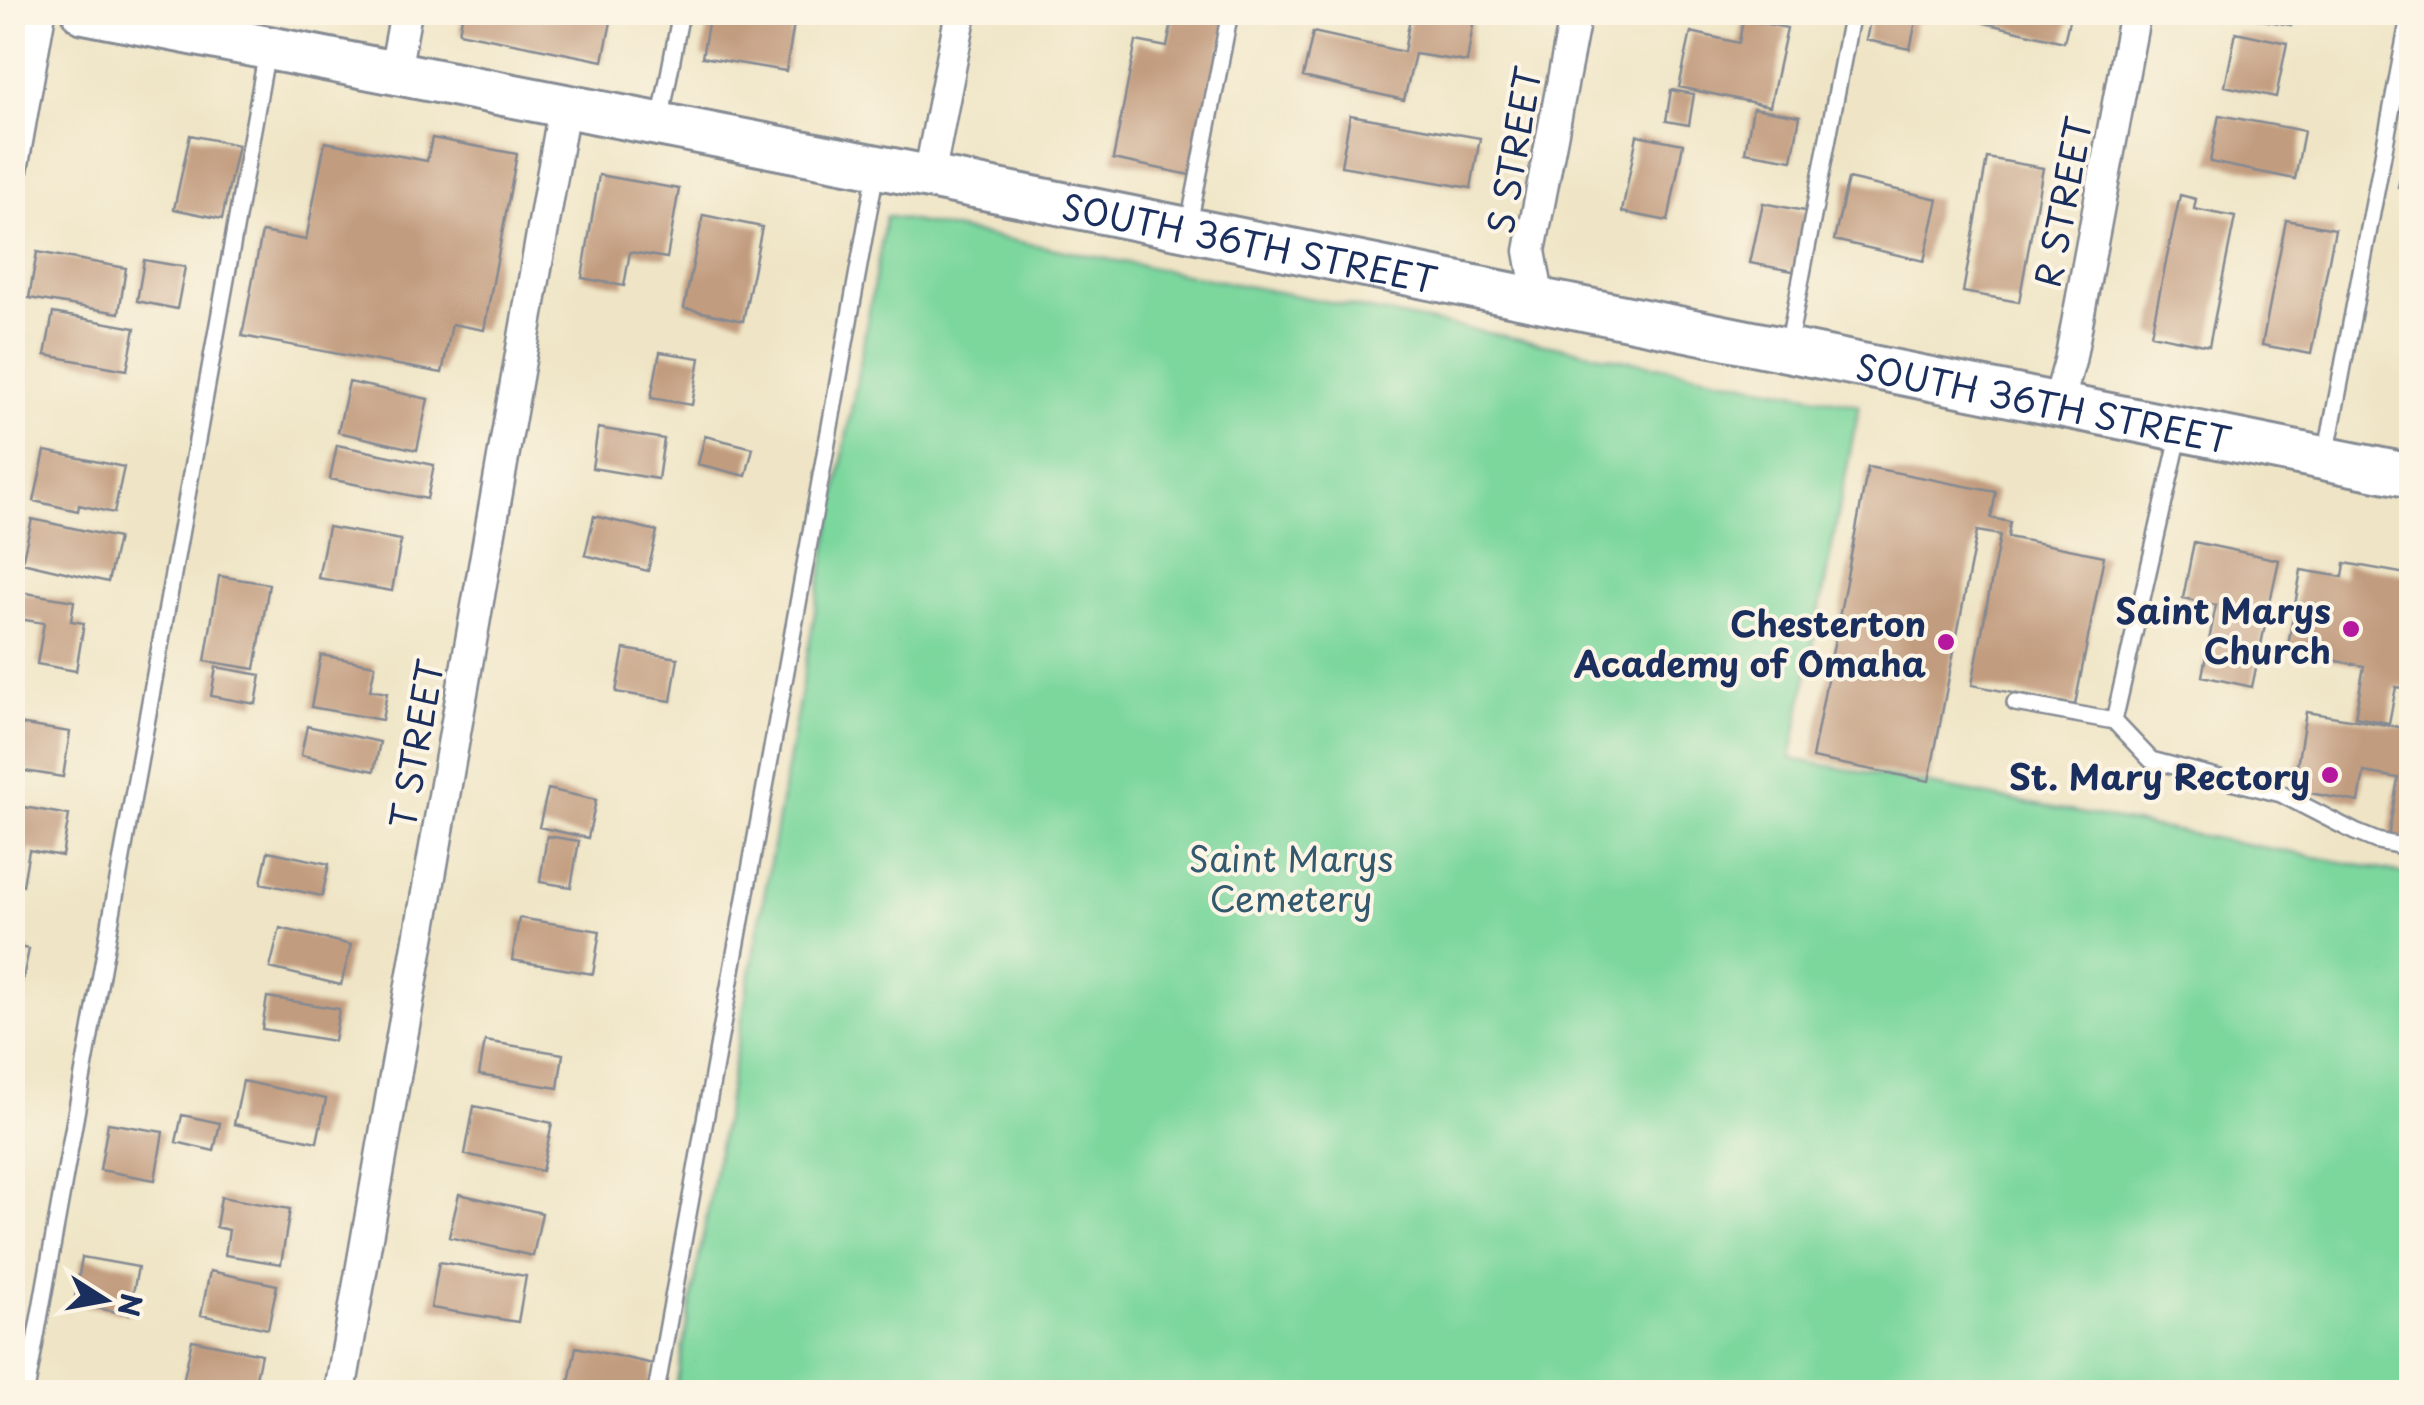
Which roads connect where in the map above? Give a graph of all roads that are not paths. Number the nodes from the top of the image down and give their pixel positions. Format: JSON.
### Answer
{"nodes":[{"id":1,"x":40,"y":12,"type":"edge"},
{"id":2,"x":406,"y":12,"type":"edge"},
{"id":3,"x":681,"y":12,"type":"edge"},
{"id":4,"x":961,"y":12,"type":"edge"},
{"id":5,"x":1230,"y":12,"type":"edge"},
{"id":6,"x":1576,"y":12,"type":"edge"},
{"id":7,"x":1852,"y":12,"type":"edge"},
{"id":8,"x":2136,"y":12,"type":"edge"},
{"id":9,"x":2410,"y":12,"type":"edge"},
{"id":10,"x":109,"y":15,"type":"edge"},
{"id":11,"x":268,"y":47,"type":"junction"},
{"id":12,"x":395,"y":72,"type":"junction"},
{"id":13,"x":564,"y":108,"type":"junction"},
{"id":14,"x":659,"y":126,"type":"junction"},
{"id":15,"x":877,"y":168,"type":"junction"},
{"id":16,"x":12,"y":170,"type":"edge"},
{"id":17,"x":929,"y":177,"type":"junction"},
{"id":18,"x":1188,"y":230,"type":"junction"},
{"id":19,"x":1539,"y":301,"type":"junction"},
{"id":20,"x":1788,"y":350,"type":"junction"},
{"id":21,"x":2058,"y":404,"type":"junction"},
{"id":22,"x":2180,"y":430,"type":"junction"},
{"id":23,"x":2325,"y":460,"type":"junction"},
{"id":24,"x":2412,"y":476,"type":"edge"},
{"id":25,"x":2015,"y":702,"type":"dead end"},
{"id":26,"x":2114,"y":721,"type":"junction"},
{"id":27,"x":2412,"y":848,"type":"edge"},
{"id":28,"x":26,"y":1392,"type":"edge"},
{"id":29,"x":340,"y":1392,"type":"edge"},
{"id":30,"x":656,"y":1392,"type":"edge"}],
"edges":[{"from":1,"to":16,"type":"street"},
{"from":2,"to":12,"type":"street"},
{"from":3,"to":14,"type":"lane"},
{"from":4,"to":17,"type":"street"},
{"from":5,"to":18,"type":"lane"},
{"from":6,"to":19,"type":"street","name":"S STREET"},
{"from":7,"to":20,"type":"lane"},
{"from":8,"to":21,"type":"street","name":"R STREET"},
{"from":9,"to":23,"type":"lane"},
{"from":10,"to":11,"type":"main road","name":"SOUTH 36TH STREET"},
{"from":11,"to":12,"type":"main road","name":"SOUTH 36TH STREET"},
{"from":11,"to":28,"type":"lane"},
{"from":12,"to":13,"type":"main road","name":"SOUTH 36TH STREET"},
{"from":13,"to":14,"type":"main road","name":"SOUTH 36TH STREET"},
{"from":13,"to":29,"type":"street","name":"T STREET"},
{"from":14,"to":15,"type":"main road","name":"SOUTH 36TH STREET"},
{"from":15,"to":17,"type":"main road","name":"SOUTH 36TH STREET"},
{"from":15,"to":30,"type":"lane"},
{"from":17,"to":18,"type":"main road","name":"SOUTH 36TH STREET"},
{"from":18,"to":19,"type":"main road","name":"SOUTH 36TH STREET"},
{"from":19,"to":20,"type":"main road","name":"SOUTH 36TH STREET"},
{"from":20,"to":21,"type":"main road","name":"SOUTH 36TH STREET"},
{"from":21,"to":22,"type":"main road","name":"SOUTH 36TH STREET"},
{"from":22,"to":23,"type":"main road","name":"SOUTH 36TH STREET"},
{"from":22,"to":26,"type":"lane"},
{"from":23,"to":24,"type":"main road","name":"SOUTH 36TH STREET"},
{"from":25,"to":26,"type":"lane"},
{"from":26,"to":27,"type":"lane"}]}
